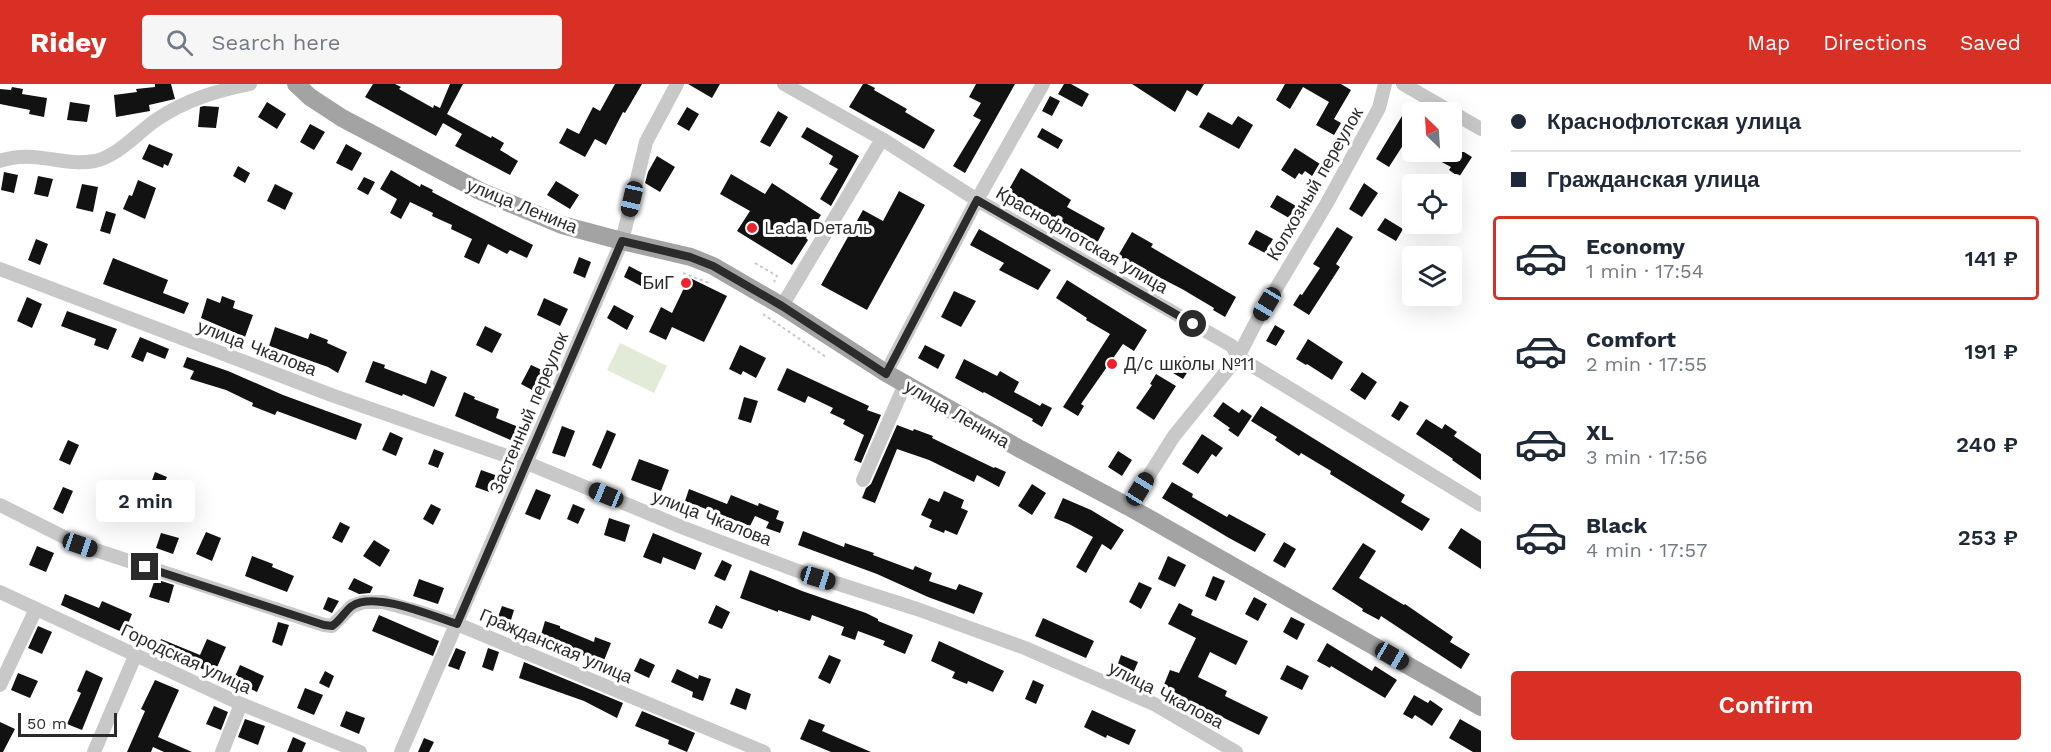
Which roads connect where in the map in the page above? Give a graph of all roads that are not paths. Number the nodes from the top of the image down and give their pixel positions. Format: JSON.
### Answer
{"nodes":[{"id":1,"x":250,"y":84,"type":"edge"},
{"id":2,"x":296,"y":84,"type":"edge"},
{"id":3,"x":677,"y":84,"type":"edge"},
{"id":4,"x":784,"y":84,"type":"edge"},
{"id":5,"x":1043,"y":84,"type":"edge"},
{"id":6,"x":1385,"y":84,"type":"edge"},
{"id":7,"x":1403,"y":84,"type":"edge"},
{"id":8,"x":1481,"y":129,"type":"edge"},
{"id":9,"x":882,"y":139,"type":"junction"},
{"id":10,"x":0,"y":161,"type":"edge"},
{"id":11,"x":977,"y":200,"type":"junction"},
{"id":12,"x":622,"y":241,"type":"junction"},
{"id":13,"x":0,"y":269,"type":"edge"},
{"id":14,"x":782,"y":306,"type":"junction"},
{"id":15,"x":1238,"y":357,"type":"junction"},
{"id":16,"x":886,"y":374,"type":"junction"},
{"id":17,"x":905,"y":384,"type":"junction"},
{"id":18,"x":527,"y":463,"type":"junction"},
{"id":19,"x":863,"y":480,"type":"dead end"},
{"id":20,"x":0,"y":505,"type":"edge"},
{"id":21,"x":1481,"y":506,"type":"edge"},
{"id":22,"x":1129,"y":507,"type":"junction"},
{"id":23,"x":0,"y":592,"type":"edge"},
{"id":24,"x":36,"y":609,"type":"junction"},
{"id":25,"x":457,"y":624,"type":"junction"},
{"id":26,"x":135,"y":656,"type":"junction"},
{"id":27,"x":0,"y":685,"type":"edge"},
{"id":28,"x":241,"y":704,"type":"junction"},
{"id":29,"x":1481,"y":707,"type":"edge"},
{"id":30,"x":94,"y":752,"type":"edge"},
{"id":31,"x":222,"y":752,"type":"edge"},
{"id":32,"x":360,"y":752,"type":"edge"},
{"id":33,"x":401,"y":752,"type":"edge"},
{"id":34,"x":764,"y":752,"type":"edge"},
{"id":35,"x":1236,"y":752,"type":"edge"}],
"edges":[{"from":1,"to":10,"type":"street"},
{"from":2,"to":12,"type":"main road","name":"улица Ленина"},
{"from":3,"to":12,"type":"street","name":"Застенный переулок"},
{"from":4,"to":9,"type":"street","name":"Краснофлотская улица"},
{"from":5,"to":11,"type":"street"},
{"from":6,"to":15,"type":"street","name":"Колхозный переулок"},
{"from":7,"to":8,"type":"street"},
{"from":9,"to":11,"type":"street","name":"Краснофлотская улица"},
{"from":9,"to":14,"type":"street"},
{"from":11,"to":15,"type":"street","name":"Краснофлотская улица"},
{"from":11,"to":16,"type":"street"},
{"from":12,"to":14,"type":"main road","name":"улица Ленина"},
{"from":12,"to":18,"type":"street","name":"Застенный переулок"},
{"from":13,"to":18,"type":"street","name":"улица Чкалова"},
{"from":14,"to":16,"type":"main road","name":"улица Ленина"},
{"from":15,"to":21,"type":"street","name":"Краснофлотская улица"},
{"from":15,"to":22,"type":"street","name":"Колхозный переулок"},
{"from":16,"to":17,"type":"main road","name":"улица Ленина"},
{"from":17,"to":19,"type":"street"},
{"from":17,"to":22,"type":"main road","name":"улица Ленина"},
{"from":18,"to":25,"type":"street","name":"Застенный переулок"},
{"from":18,"to":35,"type":"street","name":"улица Чкалова"},
{"from":20,"to":25,"type":"street","name":"Гражданская улица"},
{"from":22,"to":29,"type":"main road","name":"улица Ленина"},
{"from":23,"to":24,"type":"street","name":"Городская улица"},
{"from":24,"to":26,"type":"street","name":"Городская улица"},
{"from":24,"to":27,"type":"street"},
{"from":25,"to":33,"type":"street","name":"Застенный переулок"},
{"from":25,"to":34,"type":"street","name":"Гражданская улица"},
{"from":26,"to":28,"type":"street","name":"Городская улица"},
{"from":26,"to":30,"type":"street"},
{"from":28,"to":31,"type":"street"},
{"from":28,"to":32,"type":"street","name":"Городская улица"}]}
